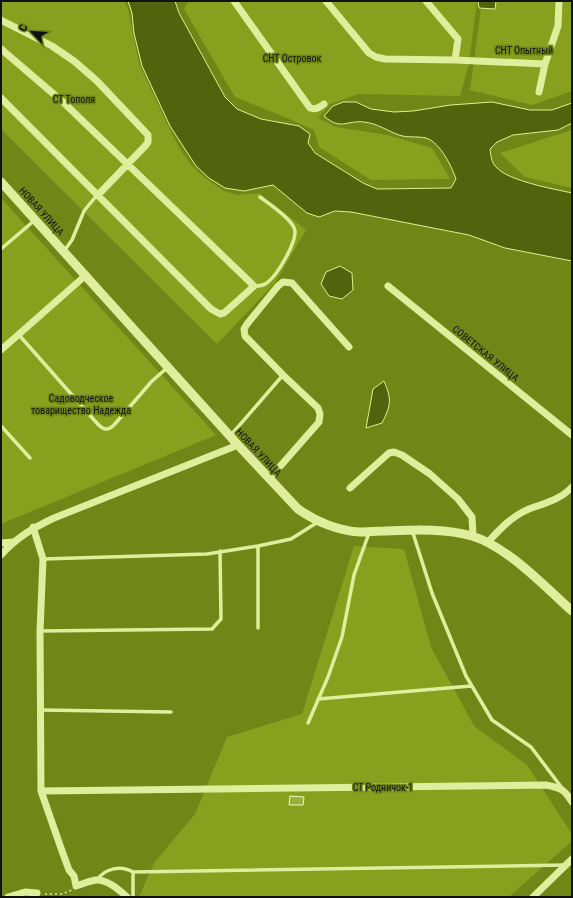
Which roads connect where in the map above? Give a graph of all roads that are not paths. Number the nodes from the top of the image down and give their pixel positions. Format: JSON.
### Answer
{"nodes":[{"id":1,"x":234,"y":1,"type":"edge"},
{"id":2,"x":326,"y":1,"type":"edge"},
{"id":3,"x":426,"y":1,"type":"edge"},
{"id":4,"x":558,"y":1,"type":"edge"},
{"id":5,"x":1,"y":20,"type":"edge"},
{"id":6,"x":1,"y":49,"type":"edge"},
{"id":7,"x":455,"y":60,"type":"junction"},
{"id":8,"x":545,"y":64,"type":"junction"},
{"id":9,"x":539,"y":92,"type":"dead end"},
{"id":10,"x":1,"y":98,"type":"edge"},
{"id":11,"x":324,"y":104,"type":"dead end"},
{"id":12,"x":128,"y":164,"type":"junction"},
{"id":13,"x":1,"y":182,"type":"edge"},
{"id":14,"x":98,"y":194,"type":"junction"},
{"id":15,"x":260,"y":196,"type":"dead end"},
{"id":16,"x":35,"y":219,"type":"junction"},
{"id":17,"x":1,"y":249,"type":"edge"},
{"id":18,"x":64,"y":251,"type":"junction"},
{"id":19,"x":86,"y":275,"type":"junction"},
{"id":20,"x":254,"y":286,"type":"junction"},
{"id":21,"x":388,"y":286,"type":"dead end"},
{"id":22,"x":19,"y":335,"type":"junction"},
{"id":23,"x":349,"y":347,"type":"dead end"},
{"id":24,"x":1,"y":350,"type":"edge"},
{"id":25,"x":168,"y":367,"type":"junction"},
{"id":26,"x":283,"y":376,"type":"junction"},
{"id":27,"x":1,"y":426,"type":"edge"},
{"id":28,"x":572,"y":435,"type":"edge"},
{"id":29,"x":230,"y":436,"type":"junction"},
{"id":30,"x":238,"y":445,"type":"junction"},
{"id":31,"x":30,"y":458,"type":"dead end"},
{"id":32,"x":269,"y":479,"type":"junction"},
{"id":33,"x":572,"y":487,"type":"edge"},
{"id":34,"x":350,"y":488,"type":"dead end"},
{"id":35,"x":320,"y":521,"type":"junction"},
{"id":36,"x":34,"y":527,"type":"junction"},
{"id":37,"x":412,"y":530,"type":"junction"},
{"id":38,"x":369,"y":532,"type":"junction"},
{"id":39,"x":473,"y":536,"type":"junction"},
{"id":40,"x":13,"y":542,"type":"junction"},
{"id":41,"x":488,"y":542,"type":"junction"},
{"id":42,"x":1,"y":543,"type":"edge"},
{"id":43,"x":258,"y":546,"type":"junction"},
{"id":44,"x":220,"y":551,"type":"junction"},
{"id":45,"x":1,"y":555,"type":"edge"},
{"id":46,"x":43,"y":559,"type":"junction"},
{"id":47,"x":572,"y":611,"type":"edge"},
{"id":48,"x":258,"y":628,"type":"dead end"},
{"id":49,"x":40,"y":631,"type":"junction"},
{"id":50,"x":471,"y":686,"type":"junction"},
{"id":51,"x":318,"y":699,"type":"junction"},
{"id":52,"x":41,"y":710,"type":"junction"},
{"id":53,"x":171,"y":712,"type":"dead end"},
{"id":54,"x":308,"y":723,"type":"dead end"},
{"id":55,"x":562,"y":789,"type":"junction"},
{"id":56,"x":41,"y":791,"type":"junction"},
{"id":57,"x":572,"y":802,"type":"edge"},
{"id":58,"x":572,"y":859,"type":"edge"},
{"id":59,"x":566,"y":865,"type":"junction"},
{"id":60,"x":133,"y":872,"type":"junction"},
{"id":61,"x":97,"y":880,"type":"junction"},
{"id":62,"x":37,"y":893,"type":"road end"},
{"id":63,"x":8,"y":897,"type":"edge"},
{"id":64,"x":127,"y":897,"type":"edge"},
{"id":65,"x":133,"y":897,"type":"edge"},
{"id":66,"x":533,"y":897,"type":"edge"}],
"edges":[{"from":1,"to":11,"type":"street"},
{"from":2,"to":7,"type":"street"},
{"from":3,"to":7,"type":"street"},
{"from":4,"to":8,"type":"street"},
{"from":5,"to":12,"type":"street"},
{"from":6,"to":12,"type":"street"},
{"from":7,"to":8,"type":"street"},
{"from":8,"to":9,"type":"street"},
{"from":10,"to":14,"type":"street"},
{"from":12,"to":14,"type":"street"},
{"from":12,"to":20,"type":"street"},
{"from":13,"to":16,"type":"street","name":"НОВАЯ УЛИЦА"},
{"from":14,"to":18,"type":"lane"},
{"from":14,"to":20,"type":"street"},
{"from":15,"to":20,"type":"lane"},
{"from":16,"to":17,"type":"lane"},
{"from":16,"to":18,"type":"street","name":"НОВАЯ УЛИЦА"},
{"from":18,"to":19,"type":"street","name":"НОВАЯ УЛИЦА"},
{"from":19,"to":22,"type":"street"},
{"from":19,"to":25,"type":"street","name":"НОВАЯ УЛИЦА"},
{"from":21,"to":28,"type":"street","name":"СОВЕТСКАЯ УЛИЦА"},
{"from":22,"to":24,"type":"street"},
{"from":22,"to":25,"type":"lane"},
{"from":23,"to":26,"type":"street"},
{"from":25,"to":29,"type":"street","name":"НОВАЯ УЛИЦА"},
{"from":26,"to":29,"type":"lane"},
{"from":26,"to":32,"type":"street"},
{"from":27,"to":31,"type":"lane"},
{"from":29,"to":30,"type":"street","name":"НОВАЯ УЛИЦА"},
{"from":30,"to":32,"type":"street","name":"НОВАЯ УЛИЦА"},
{"from":30,"to":36,"type":"street"},
{"from":32,"to":35,"type":"street","name":"НОВАЯ УЛИЦА"},
{"from":33,"to":41,"type":"street"},
{"from":34,"to":39,"type":"street"},
{"from":35,"to":38,"type":"street","name":"НОВАЯ УЛИЦА"},
{"from":35,"to":43,"type":"lane"},
{"from":36,"to":40,"type":"street"},
{"from":36,"to":46,"type":"street"},
{"from":37,"to":38,"type":"street","name":"НОВАЯ УЛИЦА"},
{"from":37,"to":39,"type":"street","name":"НОВАЯ УЛИЦА"},
{"from":37,"to":50,"type":"lane"},
{"from":38,"to":51,"type":"lane"},
{"from":39,"to":41,"type":"street","name":"НОВАЯ УЛИЦА"},
{"from":40,"to":42,"type":"street"},
{"from":40,"to":45,"type":"street"},
{"from":41,"to":47,"type":"street","name":"НОВАЯ УЛИЦА"},
{"from":43,"to":44,"type":"lane"},
{"from":43,"to":48,"type":"lane"},
{"from":44,"to":46,"type":"lane"},
{"from":44,"to":49,"type":"lane"},
{"from":46,"to":49,"type":"street"},
{"from":49,"to":52,"type":"street"},
{"from":50,"to":51,"type":"lane"},
{"from":50,"to":55,"type":"lane"},
{"from":51,"to":54,"type":"lane"},
{"from":52,"to":53,"type":"lane"},
{"from":52,"to":56,"type":"street"},
{"from":55,"to":56,"type":"street"},
{"from":55,"to":57,"type":"street"},
{"from":56,"to":61,"type":"street"},
{"from":58,"to":59,"type":"street"},
{"from":59,"to":60,"type":"lane"},
{"from":59,"to":66,"type":"street"},
{"from":60,"to":61,"type":"lane"},
{"from":60,"to":65,"type":"lane"},
{"from":61,"to":64,"type":"street"},
{"from":62,"to":63,"type":"street"}]}
